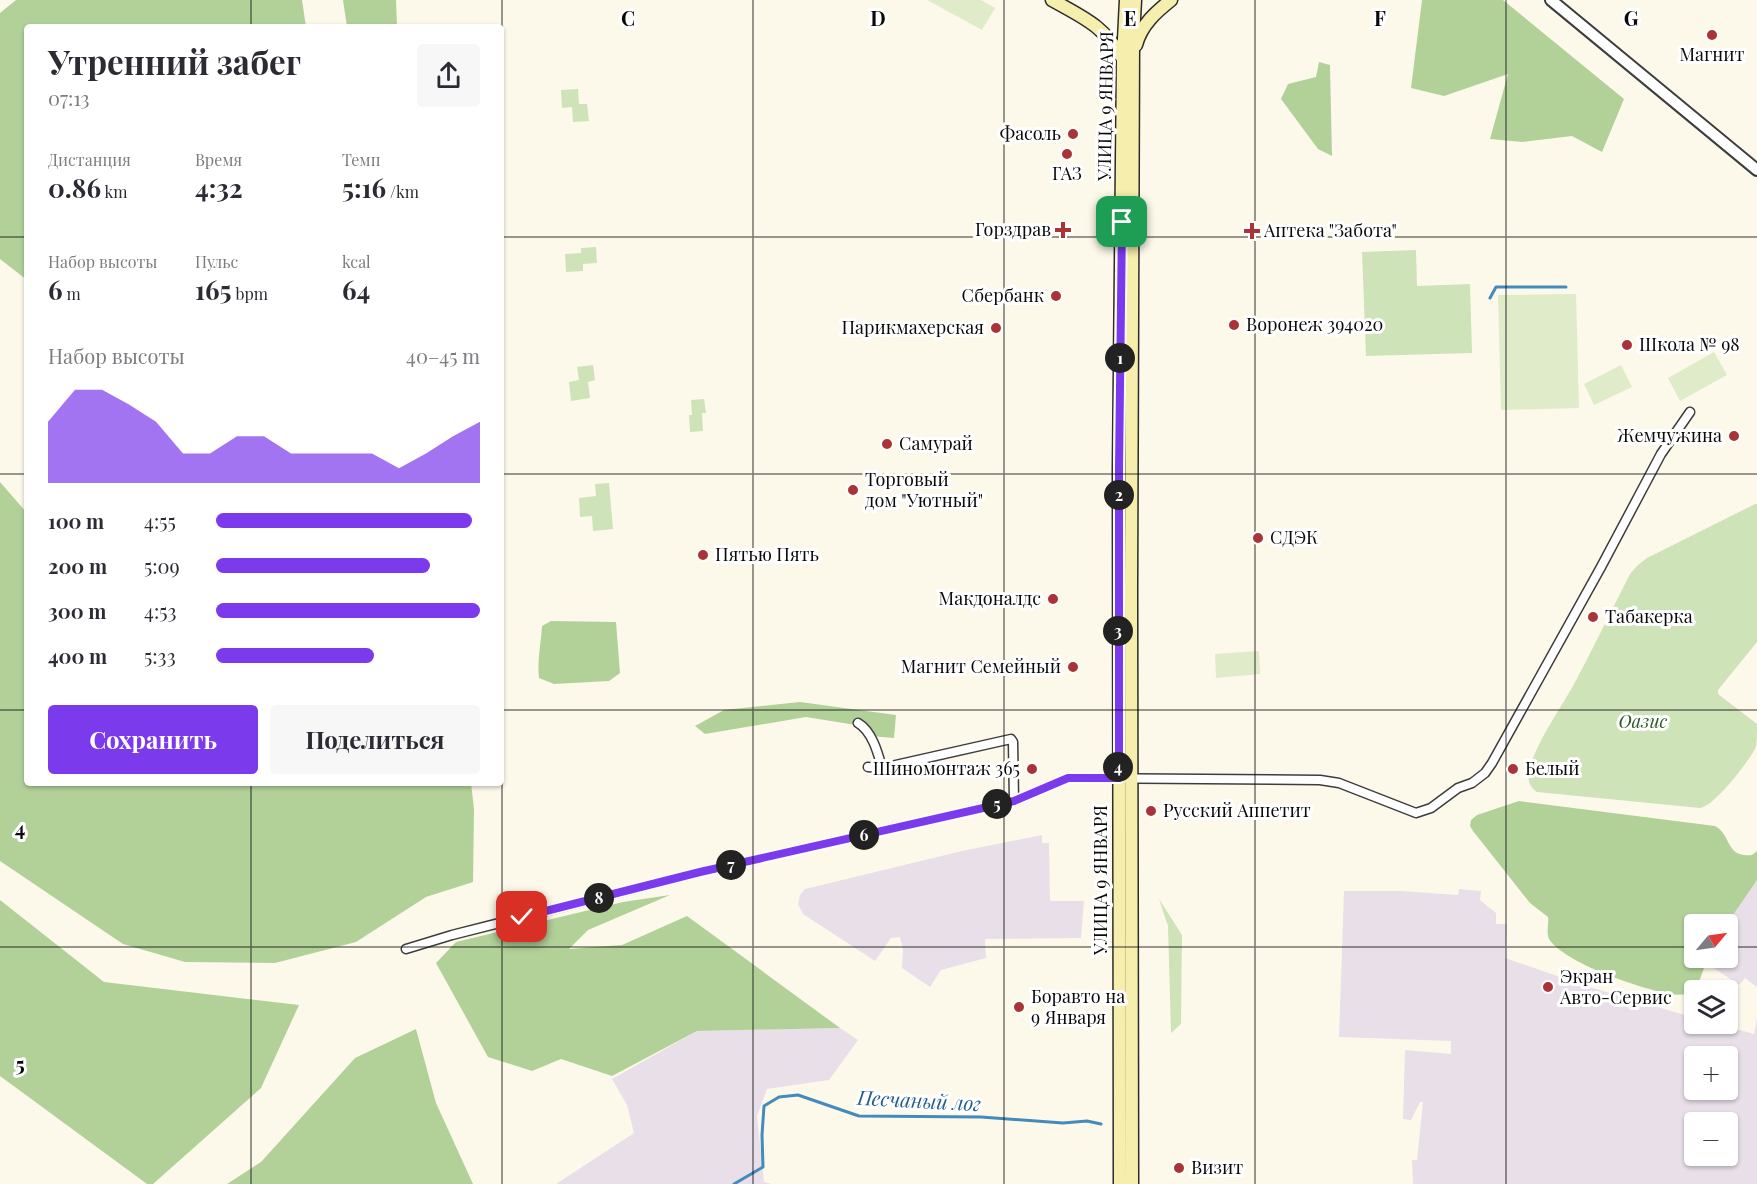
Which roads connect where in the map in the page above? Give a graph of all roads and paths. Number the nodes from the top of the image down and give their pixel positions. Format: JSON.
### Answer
{"nodes":[{"id":1,"x":1052,"y":0,"type":"edge"},
{"id":2,"x":1126,"y":0,"type":"edge"},
{"id":3,"x":1171,"y":0,"type":"edge"},
{"id":4,"x":1551,"y":0,"type":"edge"},
{"id":5,"x":1136,"y":4,"type":"edge"},
{"id":6,"x":1128,"y":60,"type":"junction"},
{"id":7,"x":1757,"y":170,"type":"edge"},
{"id":8,"x":1690,"y":412,"type":"dead end"},
{"id":9,"x":858,"y":723,"type":"dead end"},
{"id":10,"x":868,"y":767,"type":"dead end"},
{"id":11,"x":882,"y":768,"type":"junction"},
{"id":12,"x":1119,"y":778,"type":"junction"},
{"id":13,"x":1132,"y":778,"type":"junction"},
{"id":14,"x":1014,"y":801,"type":"junction"},
{"id":15,"x":1126,"y":882,"type":"junction"},
{"id":16,"x":406,"y":949,"type":"dead end"},
{"id":17,"x":1120,"y":1184,"type":"edge"},
{"id":18,"x":1132,"y":1184,"type":"edge"}],
"edges":[{"from":1,"to":6,"type":"main road"},
{"from":2,"to":6,"type":"main road","name":"УЛИЦА 9 ЯНВАРЯ"},
{"from":3,"to":6,"type":"main road"},
{"from":4,"to":7,"type":"street"},
{"from":5,"to":6,"type":"main road","name":"УЛИЦА 9 ЯНВАРЯ"},
{"from":6,"to":12,"type":"main road","name":"УЛИЦА 9 ЯНВАРЯ"},
{"from":6,"to":13,"type":"main road","name":"УЛИЦА 9 ЯНВАРЯ"},
{"from":8,"to":13,"type":"street"},
{"from":9,"to":11,"type":"street"},
{"from":10,"to":11,"type":"street"},
{"from":11,"to":14,"type":"street"},
{"from":12,"to":13,"type":"street"},
{"from":12,"to":14,"type":"street"},
{"from":12,"to":15,"type":"main road","name":"УЛИЦА 9 ЯНВАРЯ"},
{"from":13,"to":15,"type":"main road","name":"УЛИЦА 9 ЯНВАРЯ"},
{"from":14,"to":16,"type":"street"},
{"from":15,"to":17,"type":"main road","name":"УЛИЦА 9 ЯНВАРЯ"},
{"from":15,"to":18,"type":"main road","name":"УЛИЦА 9 ЯНВАРЯ"}]}
